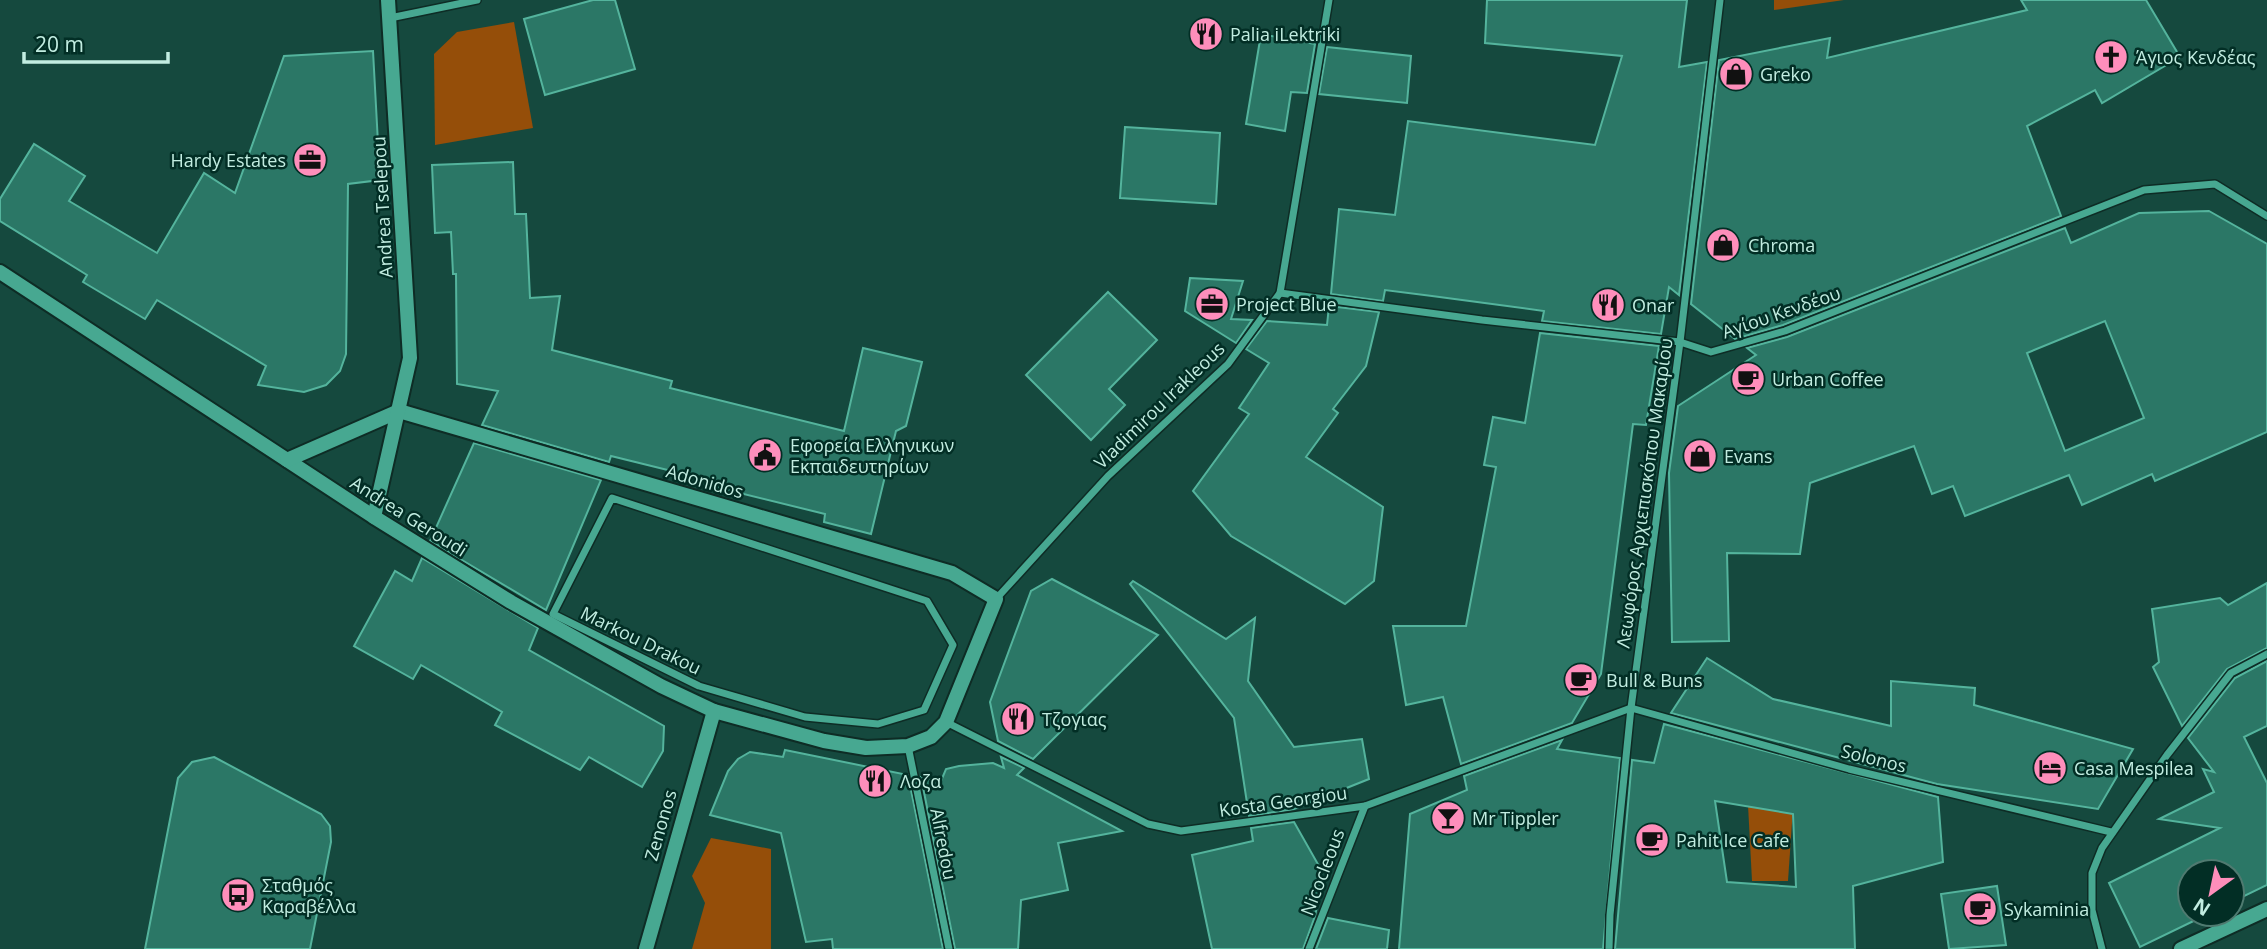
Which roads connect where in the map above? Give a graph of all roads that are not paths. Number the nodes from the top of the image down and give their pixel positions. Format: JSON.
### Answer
{"nodes":[{"id":1,"x":388,"y":0,"type":"edge"},
{"id":2,"x":477,"y":0,"type":"edge"},
{"id":3,"x":1329,"y":0,"type":"edge"},
{"id":4,"x":1720,"y":0,"type":"edge"},
{"id":5,"x":390,"y":18,"type":"junction"},
{"id":6,"x":2267,"y":216,"type":"edge"},
{"id":7,"x":0,"y":272,"type":"edge"},
{"id":8,"x":1280,"y":293,"type":"junction"},
{"id":9,"x":1680,"y":342,"type":"junction"},
{"id":10,"x":399,"y":411,"type":"junction"},
{"id":11,"x":287,"y":460,"type":"junction"},
{"id":12,"x":374,"y":517,"type":"junction"},
{"id":13,"x":996,"y":598,"type":"junction"},
{"id":14,"x":927,"y":601,"type":"joint"},
{"id":15,"x":2267,"y":654,"type":"edge"},
{"id":16,"x":1631,"y":708,"type":"junction"},
{"id":17,"x":714,"y":711,"type":"junction"},
{"id":18,"x":946,"y":722,"type":"junction"},
{"id":19,"x":908,"y":746,"type":"junction"},
{"id":20,"x":1364,"y":806,"type":"junction"},
{"id":21,"x":2111,"y":832,"type":"junction"},
{"id":22,"x":2267,"y":909,"type":"edge"},
{"id":23,"x":646,"y":949,"type":"edge"},
{"id":24,"x":949,"y":949,"type":"edge"},
{"id":25,"x":1309,"y":949,"type":"edge"},
{"id":26,"x":1609,"y":949,"type":"edge"},
{"id":27,"x":2102,"y":949,"type":"edge"},
{"id":28,"x":2181,"y":949,"type":"edge"}],
"edges":[{"from":1,"to":5,"type":"street","name":"Andrea Tselepou"},
{"from":2,"to":5,"type":"street"},
{"from":3,"to":8,"type":"street","name":"Vladimirou Irakleous"},
{"from":4,"to":9,"type":"street","name":"Λεωφόρος Αρχιεπισκόπου Μακαρίου"},
{"from":5,"to":10,"type":"street","name":"Andrea Tselepou"},
{"from":6,"to":9,"type":"street","name":"Αγίου Κενδέου"},
{"from":7,"to":11,"type":"street","name":"Andrea Geroudi"},
{"from":8,"to":9,"type":"street","name":"Αγίου Κενδέου"},
{"from":8,"to":13,"type":"street","name":"Vladimirou Irakleous"},
{"from":9,"to":16,"type":"street","name":"Λεωφόρος Αρχιεπισκόπου Μακαρίου"},
{"from":10,"to":11,"type":"street"},
{"from":10,"to":12,"type":"street","name":"Andrea Tselepou"},
{"from":10,"to":13,"type":"street","name":"Adonidos"},
{"from":11,"to":12,"type":"street","name":"Andrea Geroudi"},
{"from":12,"to":17,"type":"street","name":"Andrea Geroudi"},
{"from":13,"to":18,"type":"street"},
{"from":14,"to":14,"type":"street","name":"Markou Drakou"},
{"from":15,"to":21,"type":"street"},
{"from":16,"to":20,"type":"street","name":"Kosta Georgiou"},
{"from":16,"to":21,"type":"street","name":"Solonos"},
{"from":16,"to":26,"type":"street","name":"Λεωφόρος Αρχιεπισκόπου Μακαρίου"},
{"from":17,"to":19,"type":"street","name":"Andrea Geroudi"},
{"from":17,"to":23,"type":"street","name":"Zenonos"},
{"from":18,"to":19,"type":"street"},
{"from":18,"to":20,"type":"street","name":"Kosta Georgiou"},
{"from":19,"to":24,"type":"street","name":"Alfredou"},
{"from":20,"to":25,"type":"street","name":"Nicocleous"},
{"from":21,"to":27,"type":"street"},
{"from":22,"to":28,"type":"street"}]}
